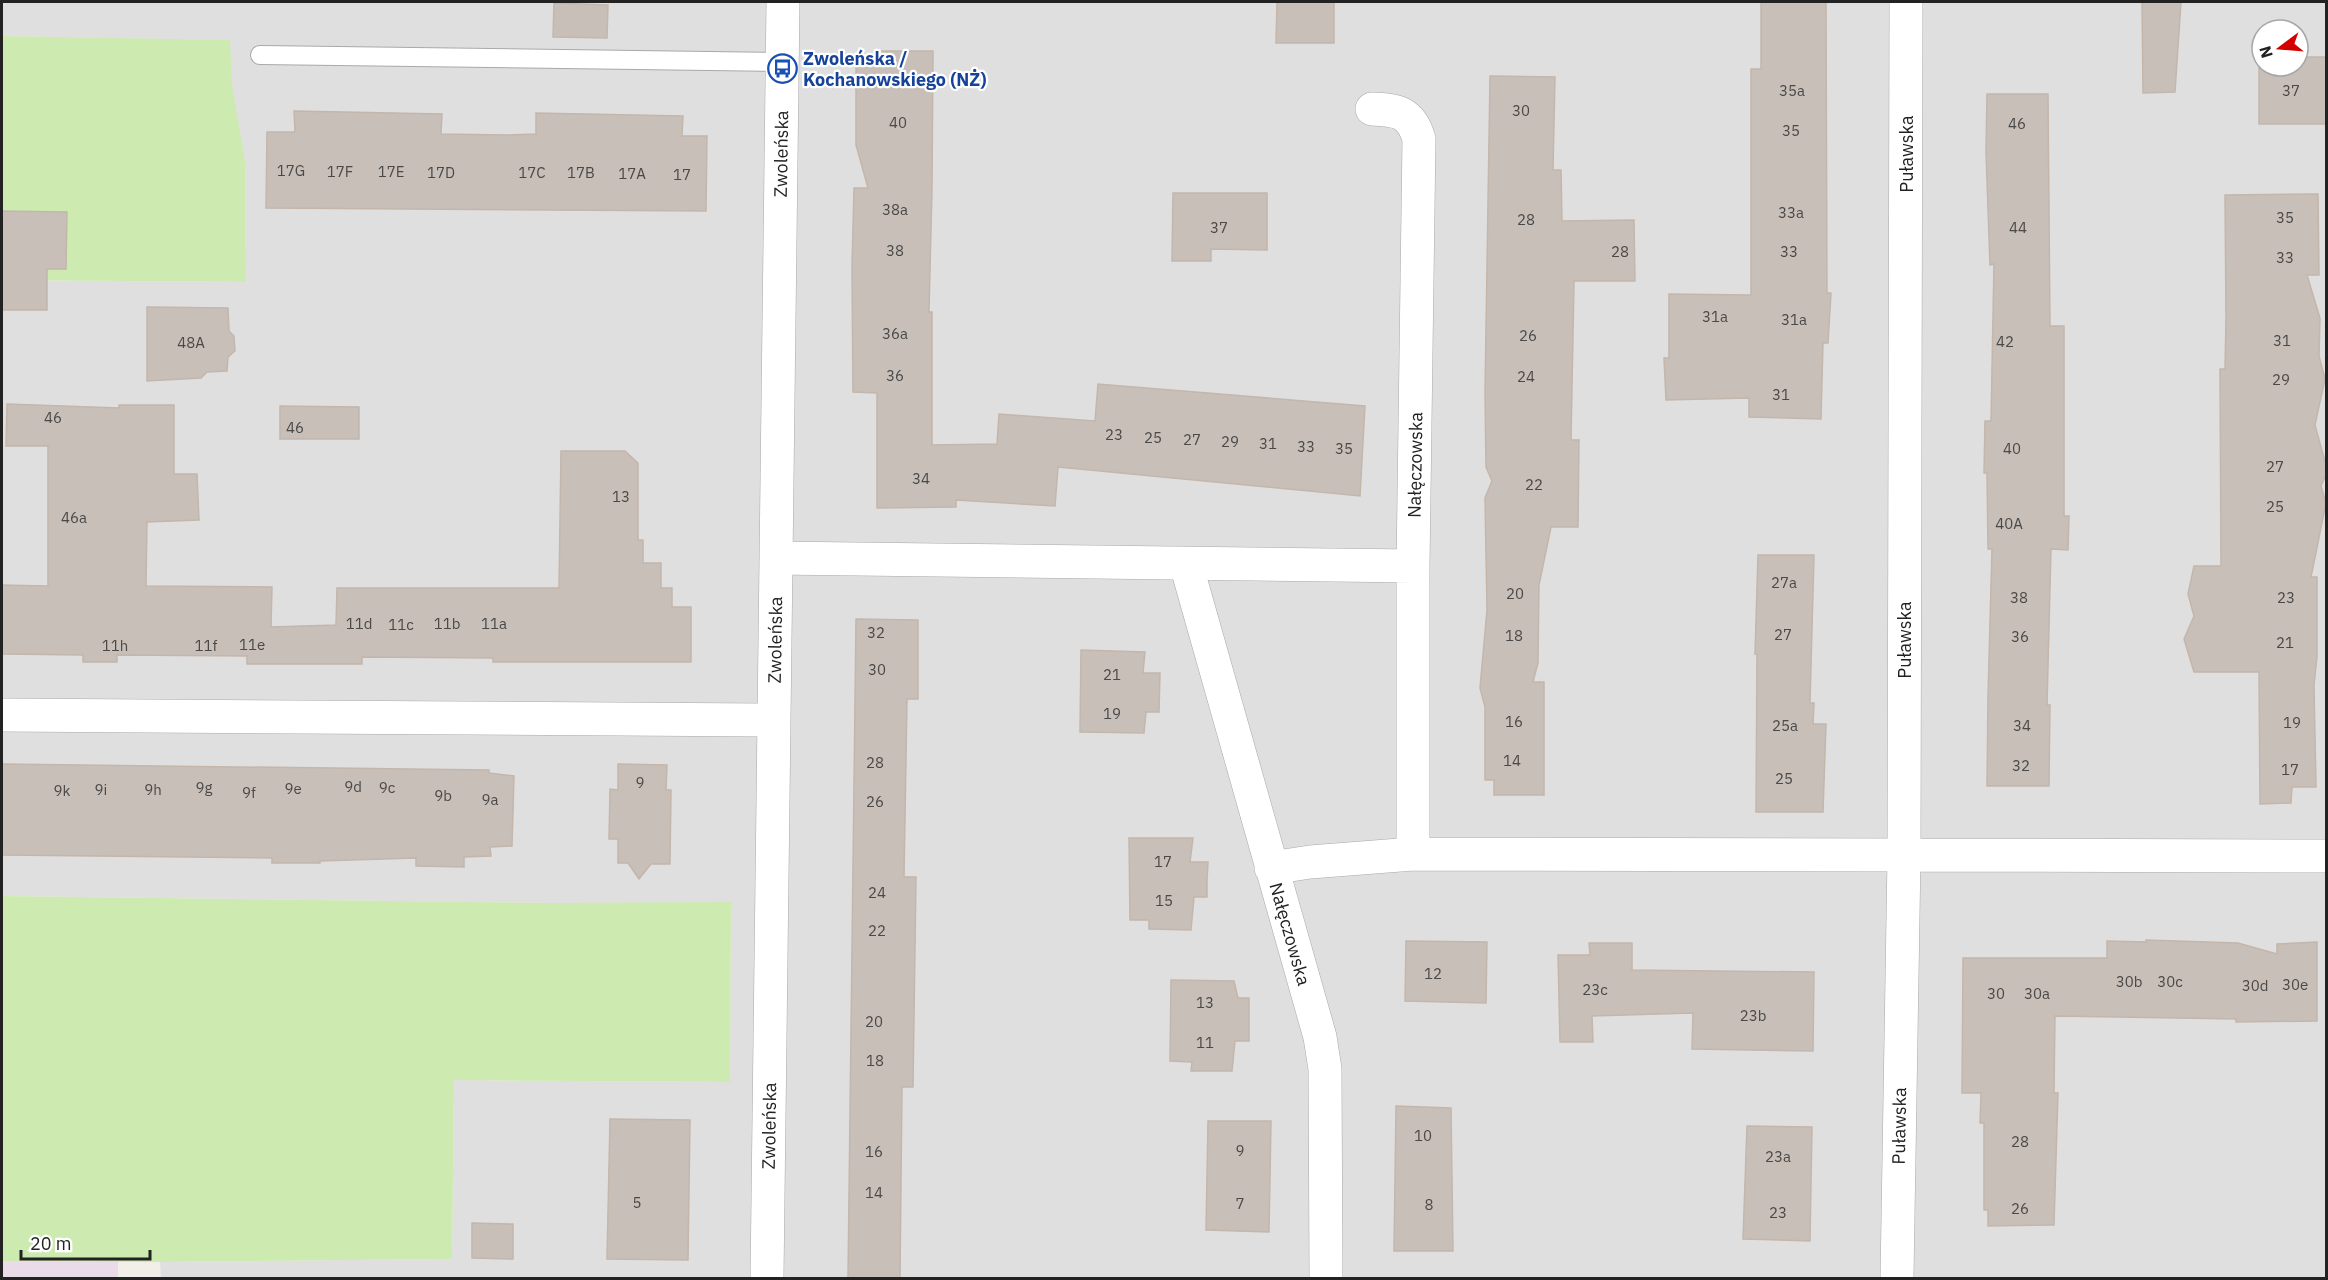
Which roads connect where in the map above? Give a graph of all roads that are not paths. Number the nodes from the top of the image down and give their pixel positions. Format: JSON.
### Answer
{"nodes":[{"id":1,"x":783,"y":2,"type":"edge"},
{"id":2,"x":1906,"y":2,"type":"edge"},
{"id":3,"x":260,"y":55,"type":"dead end"},
{"id":4,"x":782,"y":62,"type":"junction"},
{"id":5,"x":1372,"y":109,"type":"dead end"},
{"id":6,"x":776,"y":558,"type":"junction"},
{"id":7,"x":1186,"y":564,"type":"junction"},
{"id":8,"x":1413,"y":566,"type":"junction"},
{"id":9,"x":2,"y":715,"type":"edge"},
{"id":10,"x":774,"y":720,"type":"junction"},
{"id":11,"x":1413,"y":854,"type":"junction"},
{"id":12,"x":2326,"y":856,"type":"edge"},
{"id":13,"x":1904,"y":857,"type":"junction"},
{"id":14,"x":1271,"y":868,"type":"junction"},
{"id":15,"x":767,"y":1278,"type":"edge"},
{"id":16,"x":1326,"y":1278,"type":"edge"},
{"id":17,"x":1897,"y":1278,"type":"edge"}],
"edges":[{"from":1,"to":4,"type":"street","name":"Zwoleńska"},
{"from":2,"to":13,"type":"street","name":"Puławska"},
{"from":3,"to":4,"type":"lane"},
{"from":4,"to":6,"type":"street","name":"Zwoleńska"},
{"from":5,"to":8,"type":"street","name":"Nałęczowska"},
{"from":6,"to":7,"type":"street"},
{"from":6,"to":10,"type":"street","name":"Zwoleńska"},
{"from":7,"to":8,"type":"street"},
{"from":7,"to":14,"type":"street","name":"Nałęczowska"},
{"from":8,"to":11,"type":"street","name":"Nałęczowska"},
{"from":9,"to":10,"type":"street"},
{"from":10,"to":15,"type":"street","name":"Zwoleńska"},
{"from":11,"to":13,"type":"street"},
{"from":11,"to":14,"type":"street"},
{"from":12,"to":13,"type":"street"},
{"from":13,"to":17,"type":"street","name":"Puławska"},
{"from":14,"to":16,"type":"street","name":"Nałęczowska"}]}
